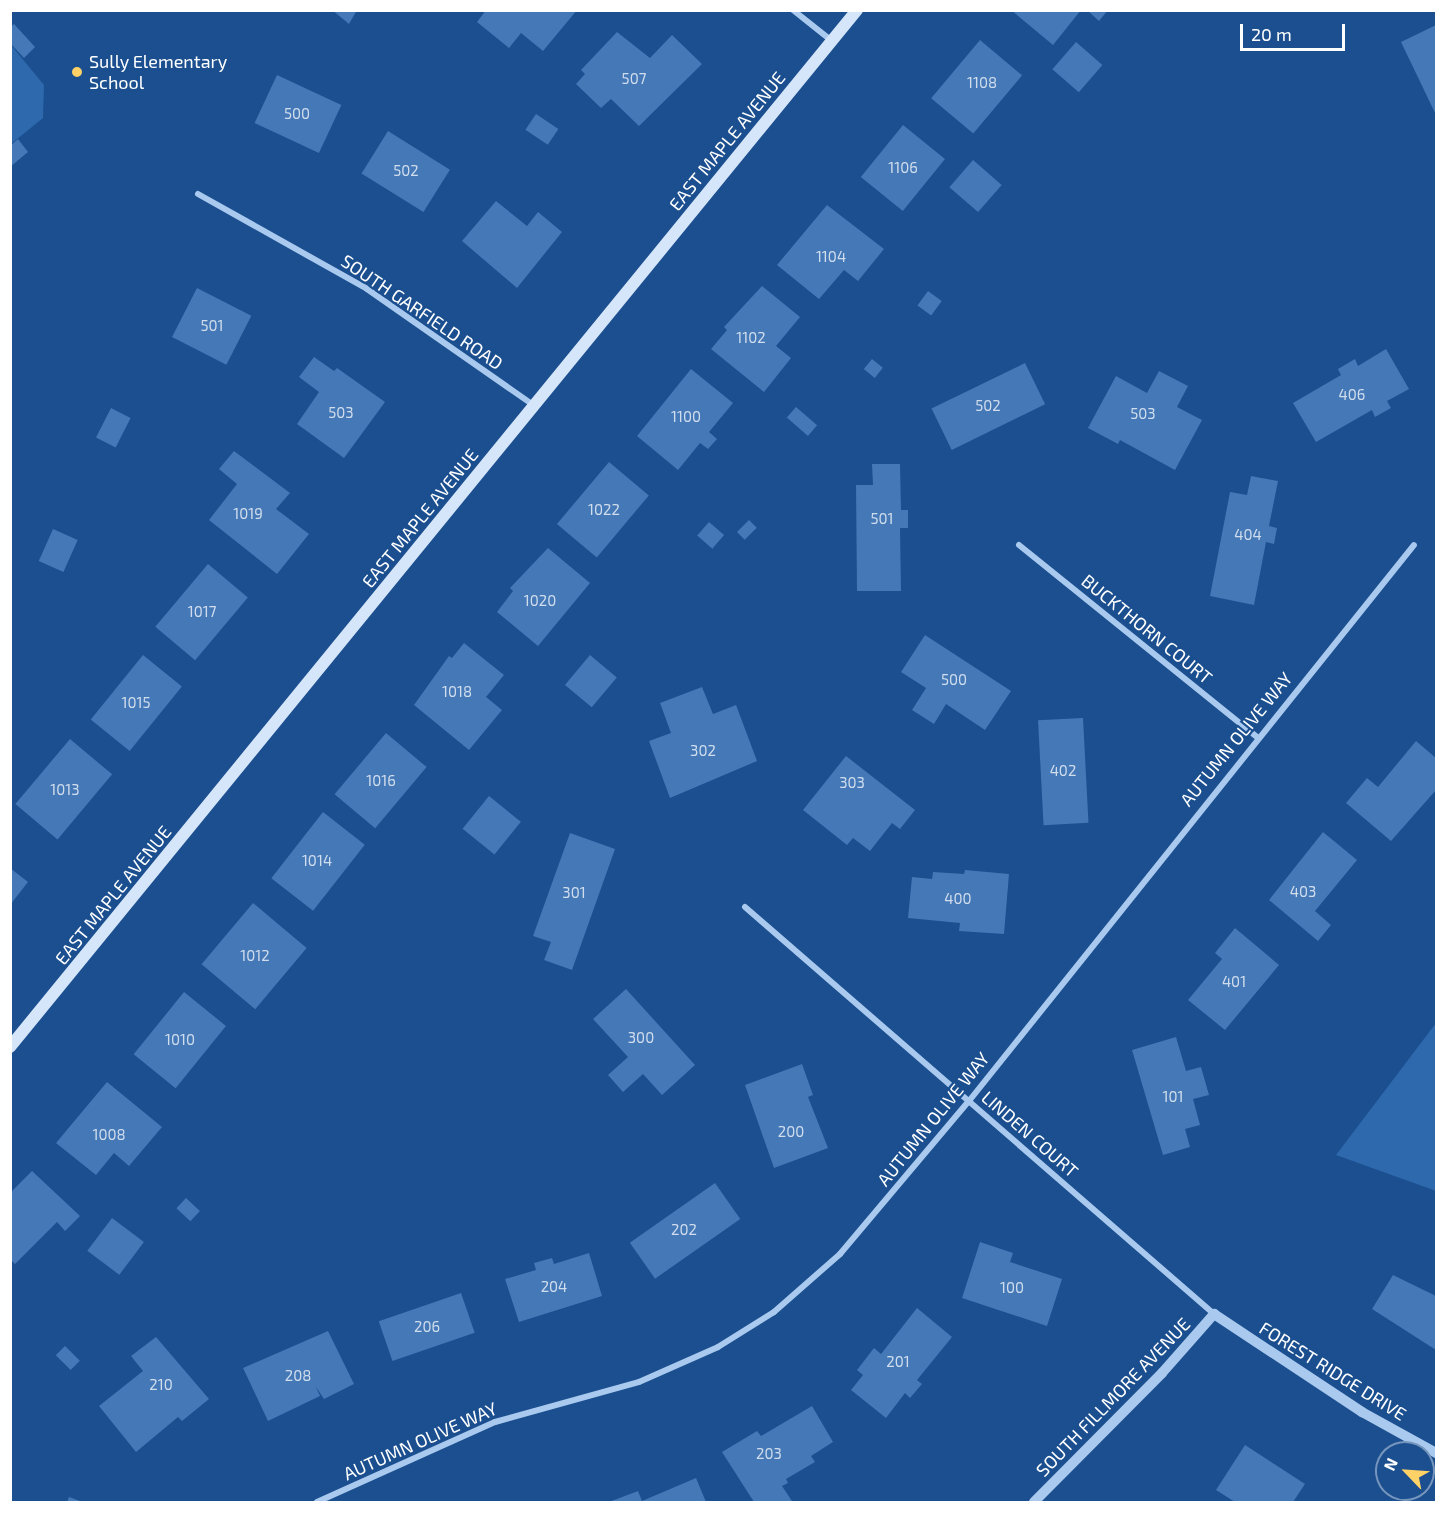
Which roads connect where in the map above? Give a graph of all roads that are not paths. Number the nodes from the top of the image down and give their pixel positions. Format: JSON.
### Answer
{"nodes":[{"id":1,"x":793,"y":10,"type":"edge"},
{"id":2,"x":857,"y":10,"type":"edge"},
{"id":3,"x":832,"y":41,"type":"junction"},
{"id":4,"x":198,"y":194,"type":"dead end"},
{"id":5,"x":533,"y":405,"type":"junction"},
{"id":6,"x":1019,"y":544,"type":"dead end"},
{"id":7,"x":1414,"y":545,"type":"dead end"},
{"id":8,"x":1257,"y":737,"type":"junction"},
{"id":9,"x":745,"y":907,"type":"dead end"},
{"id":10,"x":10,"y":1047,"type":"edge"},
{"id":11,"x":969,"y":1101,"type":"junction"},
{"id":12,"x":1214,"y":1314,"type":"junction"},
{"id":13,"x":1437,"y":1453,"type":"edge"},
{"id":14,"x":317,"y":1503,"type":"edge"},
{"id":15,"x":1034,"y":1503,"type":"edge"}],
"edges":[{"from":1,"to":3,"type":"street"},
{"from":2,"to":3,"type":"main road","name":"EAST MAPLE AVENUE"},
{"from":3,"to":5,"type":"main road","name":"EAST MAPLE AVENUE"},
{"from":4,"to":5,"type":"street","name":"SOUTH GARFIELD ROAD"},
{"from":5,"to":10,"type":"main road","name":"EAST MAPLE AVENUE"},
{"from":6,"to":8,"type":"street","name":"BUCKTHORN COURT"},
{"from":7,"to":8,"type":"street","name":"AUTUMN OLIVE WAY"},
{"from":8,"to":11,"type":"street","name":"AUTUMN OLIVE WAY"},
{"from":9,"to":11,"type":"street","name":"LINDEN COURT"},
{"from":11,"to":12,"type":"street","name":"LINDEN COURT"},
{"from":11,"to":14,"type":"street","name":"AUTUMN OLIVE WAY"},
{"from":12,"to":13,"type":"street","name":"FOREST RIDGE DRIVE"},
{"from":12,"to":15,"type":"street","name":"SOUTH FILLMORE AVENUE"}]}
